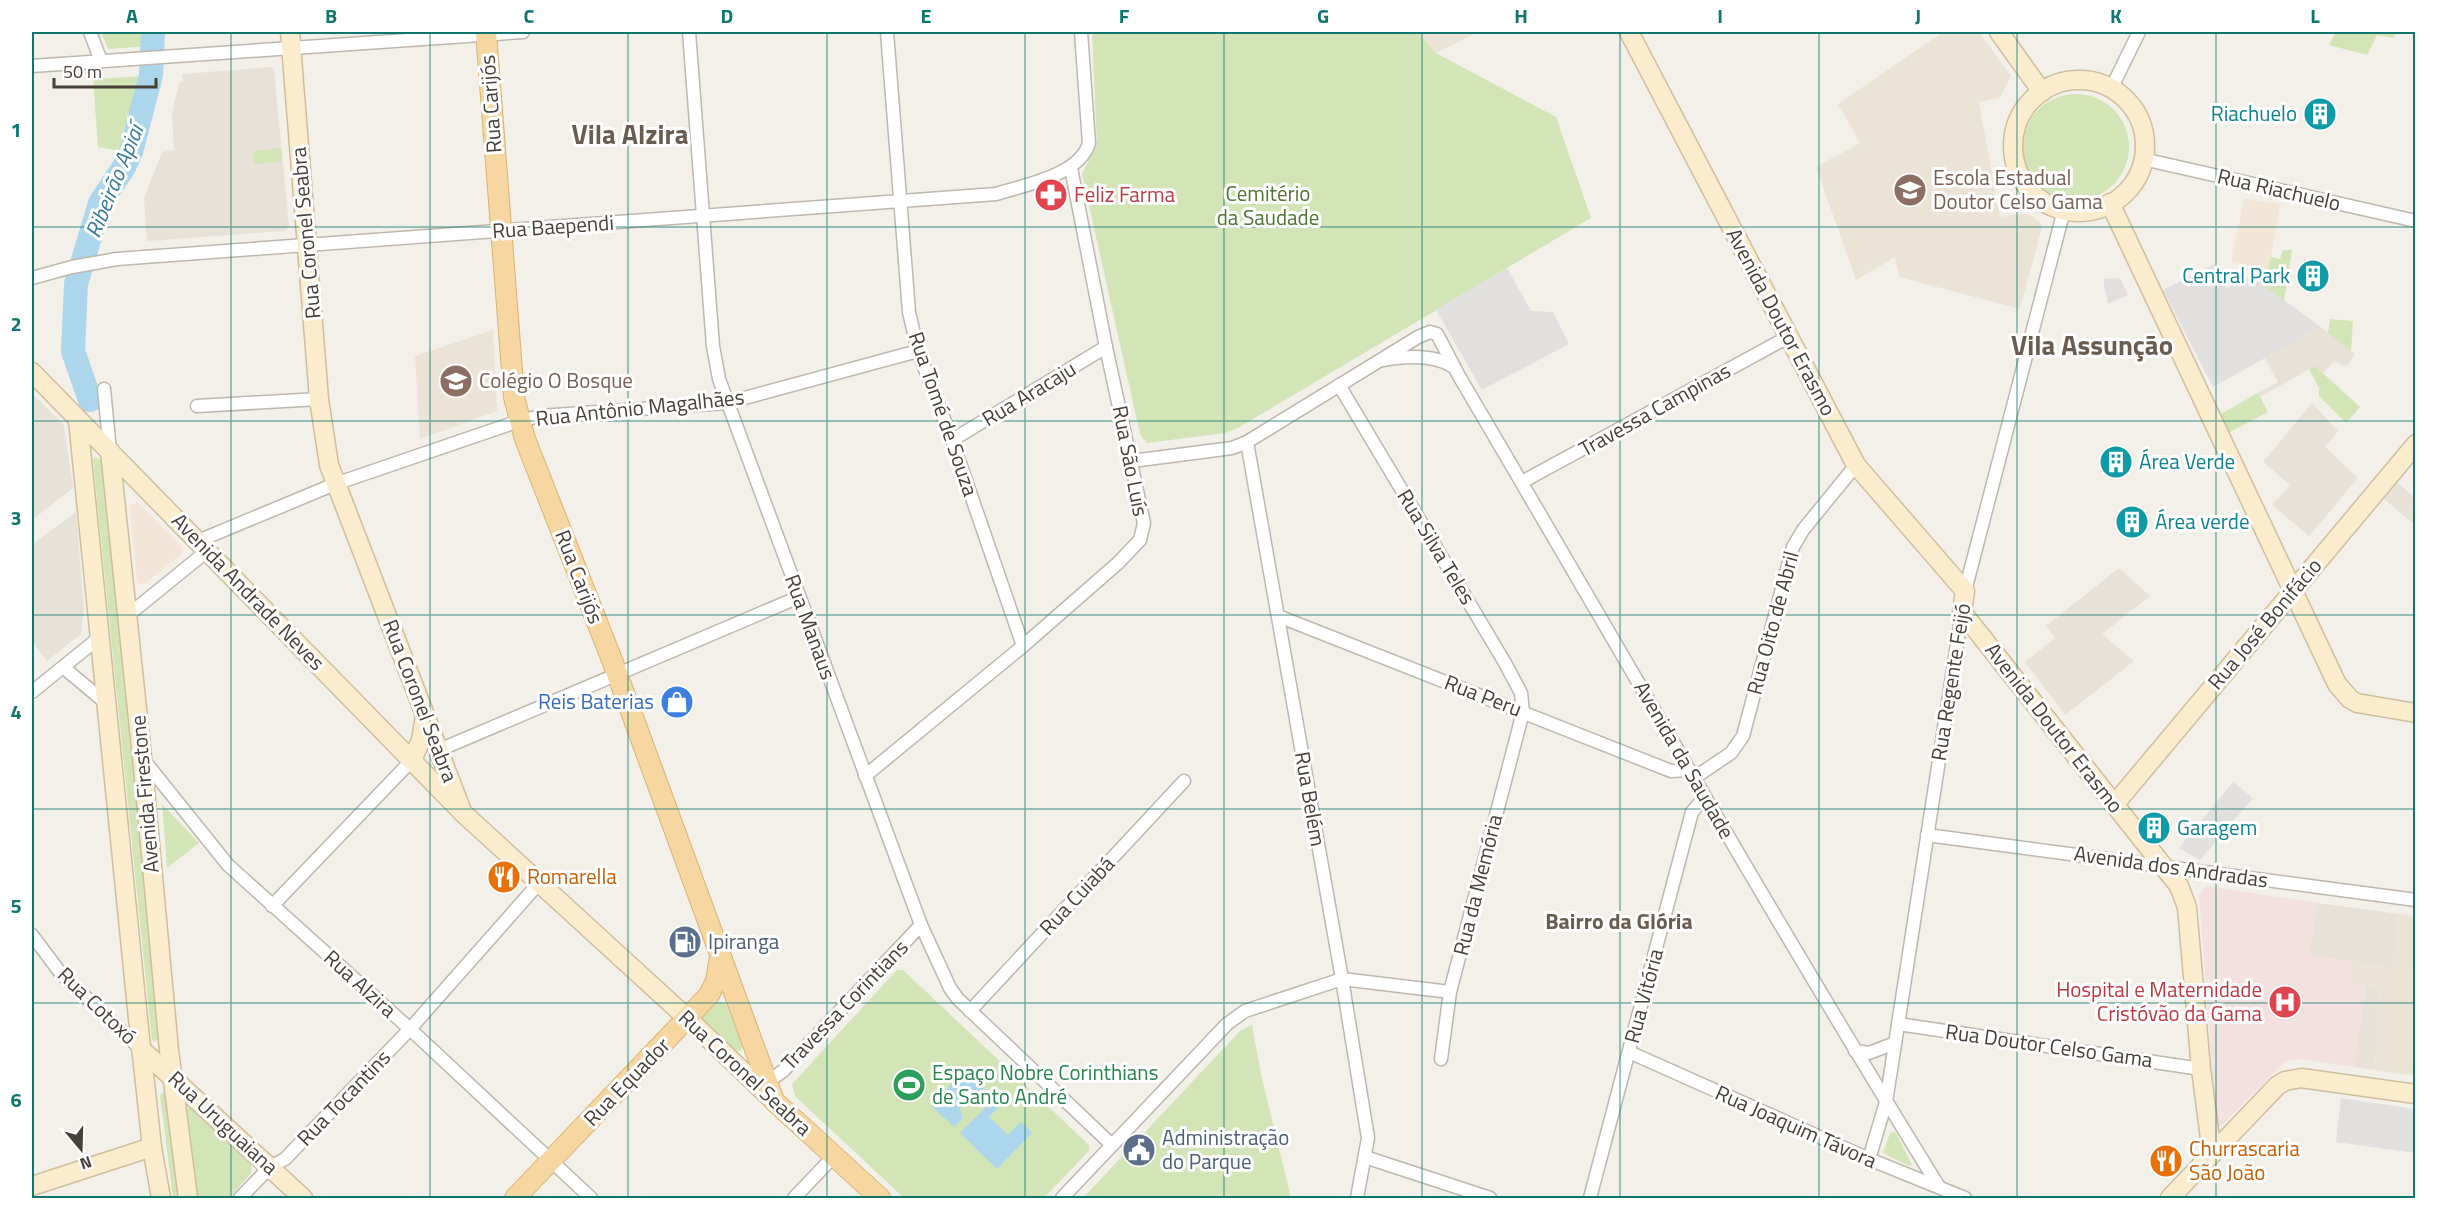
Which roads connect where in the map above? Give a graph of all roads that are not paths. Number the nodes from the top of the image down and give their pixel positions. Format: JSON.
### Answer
{"nodes":[{"id":1,"x":90,"y":32,"type":"edge"},
{"id":2,"x":523,"y":32,"type":"edge"},
{"id":3,"x":689,"y":32,"type":"edge"},
{"id":4,"x":887,"y":32,"type":"edge"},
{"id":5,"x":1081,"y":32,"type":"edge"},
{"id":6,"x":1629,"y":32,"type":"edge"},
{"id":7,"x":1999,"y":32,"type":"edge"},
{"id":8,"x":2139,"y":32,"type":"edge"},
{"id":9,"x":486,"y":33,"type":"edge"},
{"id":10,"x":290,"y":40,"type":"edge"},
{"id":11,"x":101,"y":61,"type":"junction"},
{"id":12,"x":32,"y":66,"type":"edge"},
{"id":13,"x":2111,"y":89,"type":"junction"},
{"id":14,"x":2042,"y":92,"type":"junction"},
{"id":15,"x":2143,"y":159,"type":"junction"},
{"id":16,"x":1071,"y":168,"type":"junction"},
{"id":17,"x":900,"y":201,"type":"junction"},
{"id":18,"x":2110,"y":203,"type":"junction"},
{"id":19,"x":2064,"y":210,"type":"junction"},
{"id":20,"x":703,"y":216,"type":"junction"},
{"id":21,"x":2415,"y":221,"type":"edge"},
{"id":22,"x":501,"y":231,"type":"junction"},
{"id":23,"x":307,"y":246,"type":"junction"},
{"id":24,"x":32,"y":278,"type":"edge"},
{"id":25,"x":1438,"y":337,"type":"junction"},
{"id":26,"x":1788,"y":337,"type":"junction"},
{"id":27,"x":1106,"y":347,"type":"junction"},
{"id":28,"x":918,"y":351,"type":"junction"},
{"id":29,"x":1432,"y":358,"type":"junction"},
{"id":30,"x":1375,"y":362,"type":"junction"},
{"id":31,"x":1454,"y":367,"type":"junction"},
{"id":32,"x":32,"y":372,"type":"edge"},
{"id":33,"x":1339,"y":385,"type":"junction"},
{"id":34,"x":104,"y":389,"type":"dead end"},
{"id":35,"x":319,"y":399,"type":"junction"},
{"id":36,"x":726,"y":403,"type":"junction"},
{"id":37,"x":197,"y":406,"type":"dead end"},
{"id":38,"x":78,"y":420,"type":"junction"},
{"id":39,"x":519,"y":421,"type":"junction"},
{"id":40,"x":952,"y":440,"type":"junction"},
{"id":41,"x":1247,"y":442,"type":"junction"},
{"id":42,"x":2415,"y":444,"type":"edge"},
{"id":43,"x":110,"y":451,"type":"junction"},
{"id":44,"x":1132,"y":461,"type":"junction"},
{"id":45,"x":1856,"y":465,"type":"junction"},
{"id":46,"x":1522,"y":482,"type":"junction"},
{"id":47,"x":335,"y":484,"type":"junction"},
{"id":48,"x":203,"y":546,"type":"junction"},
{"id":49,"x":1965,"y":591,"type":"junction"},
{"id":50,"x":2293,"y":591,"type":"junction"},
{"id":51,"x":799,"y":597,"type":"junction"},
{"id":52,"x":1962,"y":612,"type":"junction"},
{"id":53,"x":127,"y":615,"type":"junction"},
{"id":54,"x":1278,"y":616,"type":"junction"},
{"id":55,"x":100,"y":637,"type":"junction"},
{"id":56,"x":1023,"y":646,"type":"junction"},
{"id":57,"x":63,"y":667,"type":"junction"},
{"id":58,"x":618,"y":675,"type":"junction"},
{"id":59,"x":32,"y":692,"type":"edge"},
{"id":60,"x":107,"y":704,"type":"junction"},
{"id":61,"x":1523,"y":712,"type":"junction"},
{"id":62,"x":2415,"y":713,"type":"edge"},
{"id":63,"x":425,"y":715,"type":"junction"},
{"id":64,"x":439,"y":750,"type":"junction"},
{"id":65,"x":142,"y":757,"type":"junction"},
{"id":66,"x":412,"y":760,"type":"junction"},
{"id":67,"x":1692,"y":774,"type":"junction"},
{"id":68,"x":865,"y":776,"type":"junction"},
{"id":69,"x":1184,"y":781,"type":"dead end"},
{"id":70,"x":1705,"y":797,"type":"junction"},
{"id":71,"x":2114,"y":805,"type":"junction"},
{"id":72,"x":463,"y":813,"type":"junction"},
{"id":73,"x":1927,"y":835,"type":"junction"},
{"id":74,"x":2162,"y":865,"type":"junction"},
{"id":75,"x":540,"y":883,"type":"junction"},
{"id":76,"x":2415,"y":900,"type":"edge"},
{"id":77,"x":272,"y":906,"type":"junction"},
{"id":78,"x":921,"y":926,"type":"junction"},
{"id":79,"x":32,"y":935,"type":"edge"},
{"id":80,"x":720,"y":954,"type":"junction"},
{"id":81,"x":1342,"y":979,"type":"junction"},
{"id":82,"x":1450,"y":992,"type":"junction"},
{"id":83,"x":709,"y":995,"type":"junction"},
{"id":84,"x":740,"y":1007,"type":"junction"},
{"id":85,"x":970,"y":1011,"type":"junction"},
{"id":86,"x":687,"y":1018,"type":"junction"},
{"id":87,"x":1898,"y":1024,"type":"junction"},
{"id":88,"x":410,"y":1029,"type":"junction"},
{"id":89,"x":1895,"y":1043,"type":"junction"},
{"id":90,"x":141,"y":1049,"type":"junction"},
{"id":91,"x":1855,"y":1051,"type":"junction"},
{"id":92,"x":1629,"y":1052,"type":"junction"},
{"id":93,"x":1441,"y":1059,"type":"dead end"},
{"id":94,"x":2201,"y":1069,"type":"junction"},
{"id":95,"x":172,"y":1076,"type":"junction"},
{"id":96,"x":767,"y":1082,"type":"junction"},
{"id":97,"x":2415,"y":1094,"type":"edge"},
{"id":98,"x":774,"y":1101,"type":"junction"},
{"id":99,"x":1886,"y":1102,"type":"junction"},
{"id":100,"x":1112,"y":1145,"type":"junction"},
{"id":101,"x":152,"y":1147,"type":"junction"},
{"id":102,"x":2212,"y":1154,"type":"junction"},
{"id":103,"x":834,"y":1156,"type":"junction"},
{"id":104,"x":1365,"y":1157,"type":"junction"},
{"id":105,"x":1869,"y":1159,"type":"junction"},
{"id":106,"x":551,"y":1161,"type":"junction"},
{"id":107,"x":270,"y":1167,"type":"junction"},
{"id":108,"x":32,"y":1186,"type":"edge"},
{"id":109,"x":1939,"y":1187,"type":"junction"},
{"id":110,"x":160,"y":1198,"type":"edge"},
{"id":111,"x":188,"y":1198,"type":"edge"},
{"id":112,"x":240,"y":1198,"type":"edge"},
{"id":113,"x":303,"y":1198,"type":"edge"},
{"id":114,"x":515,"y":1198,"type":"edge"},
{"id":115,"x":591,"y":1198,"type":"edge"},
{"id":116,"x":794,"y":1198,"type":"edge"},
{"id":117,"x":880,"y":1198,"type":"edge"},
{"id":118,"x":1062,"y":1198,"type":"edge"},
{"id":119,"x":1357,"y":1198,"type":"edge"},
{"id":120,"x":1490,"y":1198,"type":"edge"},
{"id":121,"x":1590,"y":1198,"type":"edge"},
{"id":122,"x":1965,"y":1198,"type":"edge"},
{"id":123,"x":2170,"y":1198,"type":"edge"}],
"edges":[{"from":1,"to":11,"type":"street"},
{"from":2,"to":9,"type":"street"},
{"from":3,"to":20,"type":"street","name":"Rua Manaus"},
{"from":4,"to":17,"type":"street","name":"Rua Tomé de Souza"},
{"from":5,"to":16,"type":"street"},
{"from":6,"to":26,"type":"street","name":"Avenida Doutor Erasmo"},
{"from":7,"to":14,"type":"street"},
{"from":8,"to":13,"type":"street"},
{"from":9,"to":10,"type":"street"},
{"from":9,"to":22,"type":"main road","name":"Rua Carijós"},
{"from":10,"to":11,"type":"street"},
{"from":10,"to":23,"type":"street","name":"Rua Coronel Seabra"},
{"from":11,"to":12,"type":"street"},
{"from":13,"to":14,"type":"street"},
{"from":13,"to":15,"type":"street"},
{"from":14,"to":19,"type":"street"},
{"from":15,"to":18,"type":"street"},
{"from":15,"to":21,"type":"street","name":"Rua Riachuelo"},
{"from":16,"to":17,"type":"street","name":"Rua Baependi"},
{"from":16,"to":27,"type":"street","name":"Rua São Luís"},
{"from":17,"to":20,"type":"street","name":"Rua Baependi"},
{"from":17,"to":28,"type":"street","name":"Rua Tomé de Souza"},
{"from":18,"to":19,"type":"street"},
{"from":18,"to":50,"type":"street"},
{"from":19,"to":49,"type":"street","name":"Rua Regente Feijó"},
{"from":20,"to":22,"type":"street","name":"Rua Baependi"},
{"from":20,"to":36,"type":"street","name":"Rua Manaus"},
{"from":22,"to":23,"type":"street","name":"Rua Baependi"},
{"from":22,"to":39,"type":"main road","name":"Rua Carijós"},
{"from":23,"to":24,"type":"street","name":"Rua Baependi"},
{"from":23,"to":35,"type":"street","name":"Rua Coronel Seabra"},
{"from":25,"to":29,"type":"street"},
{"from":25,"to":30,"type":"street"},
{"from":25,"to":31,"type":"street","name":"Avenida da Saudade"},
{"from":26,"to":45,"type":"street","name":"Avenida Doutor Erasmo"},
{"from":26,"to":46,"type":"street","name":"Travessa Campinas"},
{"from":27,"to":40,"type":"street","name":"Rua Aracaju"},
{"from":27,"to":44,"type":"street","name":"Rua São Luís"},
{"from":28,"to":36,"type":"street","name":"Rua Antônio Magalhães"},
{"from":28,"to":40,"type":"street","name":"Rua Tomé de Souza"},
{"from":29,"to":30,"type":"street"},
{"from":29,"to":31,"type":"street"},
{"from":30,"to":33,"type":"street"},
{"from":31,"to":46,"type":"street","name":"Avenida da Saudade"},
{"from":32,"to":38,"type":"street","name":"Avenida Andrade Neves"},
{"from":33,"to":41,"type":"street"},
{"from":33,"to":61,"type":"street","name":"Rua Silva Teles"},
{"from":34,"to":43,"type":"street","name":"Avenida Firestone"},
{"from":35,"to":37,"type":"street"},
{"from":35,"to":47,"type":"street","name":"Rua Coronel Seabra"},
{"from":36,"to":39,"type":"street","name":"Rua Antônio Magalhães"},
{"from":36,"to":51,"type":"street","name":"Rua Manaus"},
{"from":38,"to":43,"type":"street","name":"Avenida Andrade Neves"},
{"from":38,"to":55,"type":"street","name":"Avenida Firestone"},
{"from":39,"to":47,"type":"street","name":"Rua Antônio Magalhães"},
{"from":39,"to":58,"type":"main road","name":"Rua Carijós"},
{"from":40,"to":56,"type":"street","name":"Rua Tomé de Souza"},
{"from":41,"to":44,"type":"street"},
{"from":41,"to":54,"type":"street","name":"Rua Belém"},
{"from":42,"to":50,"type":"street","name":"Rua José Bonifácio"},
{"from":43,"to":48,"type":"street","name":"Avenida Andrade Neves"},
{"from":43,"to":53,"type":"street","name":"Avenida Firestone"},
{"from":44,"to":56,"type":"street","name":"Rua São Luís"},
{"from":45,"to":49,"type":"street","name":"Avenida Doutor Erasmo"},
{"from":45,"to":67,"type":"street","name":"Rua Oito de Abril"},
{"from":46,"to":67,"type":"street","name":"Avenida da Saudade"},
{"from":47,"to":48,"type":"street","name":"Rua Antônio Magalhães"},
{"from":47,"to":63,"type":"street","name":"Rua Coronel Seabra"},
{"from":48,"to":53,"type":"street","name":"Rua Antônio Magalhães"},
{"from":48,"to":66,"type":"street","name":"Avenida Andrade Neves"},
{"from":49,"to":52,"type":"street","name":"Rua Regente Feijó"},
{"from":50,"to":62,"type":"street"},
{"from":50,"to":71,"type":"street","name":"Rua José Bonifácio"},
{"from":51,"to":58,"type":"street"},
{"from":51,"to":68,"type":"street","name":"Rua Manaus"},
{"from":52,"to":71,"type":"street","name":"Avenida Doutor Erasmo"},
{"from":52,"to":73,"type":"street","name":"Rua Regente Feijó"},
{"from":53,"to":65,"type":"street","name":"Avenida Firestone"},
{"from":54,"to":61,"type":"street","name":"Rua Peru"},
{"from":54,"to":81,"type":"street","name":"Rua Belém"},
{"from":55,"to":57,"type":"street"},
{"from":55,"to":60,"type":"street","name":"Avenida Firestone"},
{"from":56,"to":68,"type":"street","name":"Rua São Luís"},
{"from":57,"to":59,"type":"street"},
{"from":57,"to":60,"type":"street"},
{"from":58,"to":64,"type":"street"},
{"from":58,"to":80,"type":"main road","name":"Rua Carijós"},
{"from":60,"to":90,"type":"street","name":"Avenida Firestone"},
{"from":61,"to":67,"type":"street","name":"Rua Peru"},
{"from":61,"to":82,"type":"street","name":"Rua da Memória"},
{"from":63,"to":64,"type":"street","name":"Rua Coronel Seabra"},
{"from":63,"to":66,"type":"street"},
{"from":64,"to":72,"type":"street","name":"Rua Coronel Seabra"},
{"from":65,"to":77,"type":"street","name":"Rua Alzira"},
{"from":65,"to":95,"type":"street","name":"Avenida Firestone"},
{"from":66,"to":72,"type":"street","name":"Avenida Andrade Neves"},
{"from":66,"to":77,"type":"street"},
{"from":67,"to":70,"type":"street","name":"Avenida da Saudade"},
{"from":68,"to":78,"type":"street","name":"Rua Manaus"},
{"from":69,"to":85,"type":"street","name":"Rua Cuiabá"},
{"from":70,"to":91,"type":"street","name":"Avenida da Saudade"},
{"from":70,"to":92,"type":"street","name":"Rua Vitória"},
{"from":71,"to":74,"type":"street","name":"Avenida Doutor Erasmo"},
{"from":72,"to":75,"type":"street","name":"Rua Coronel Seabra"},
{"from":73,"to":74,"type":"street","name":"Avenida dos Andradas"},
{"from":73,"to":87,"type":"street","name":"Rua Regente Feijó"},
{"from":74,"to":76,"type":"street","name":"Avenida dos Andradas"},
{"from":74,"to":94,"type":"street","name":"Avenida Doutor Erasmo"},
{"from":75,"to":86,"type":"street","name":"Rua Coronel Seabra"},
{"from":75,"to":88,"type":"street","name":"Rua Tocantins"},
{"from":77,"to":88,"type":"street","name":"Rua Alzira"},
{"from":78,"to":85,"type":"street","name":"Rua Manaus"},
{"from":78,"to":96,"type":"street","name":"Travessa Corintians"},
{"from":79,"to":90,"type":"street","name":"Rua Cotoxó"},
{"from":80,"to":83,"type":"main road","name":"Rua Equador"},
{"from":80,"to":84,"type":"main road","name":"Rua Carijós"},
{"from":81,"to":82,"type":"street"},
{"from":81,"to":100,"type":"street"},
{"from":81,"to":104,"type":"street","name":"Rua Belém"},
{"from":82,"to":93,"type":"street","name":"Rua da Memória"},
{"from":83,"to":84,"type":"main road"},
{"from":83,"to":86,"type":"main road","name":"Rua Equador"},
{"from":84,"to":96,"type":"main road","name":"Rua Carijós"},
{"from":85,"to":100,"type":"street","name":"Rua Manaus"},
{"from":86,"to":98,"type":"street","name":"Rua Coronel Seabra"},
{"from":86,"to":106,"type":"main road","name":"Rua Equador"},
{"from":87,"to":89,"type":"street","name":"Rua Regente Feijó"},
{"from":87,"to":94,"type":"street","name":"Rua Doutor Celso Gama"},
{"from":88,"to":106,"type":"street","name":"Rua Alzira"},
{"from":88,"to":107,"type":"street","name":"Rua Tocantins"},
{"from":89,"to":91,"type":"street"},
{"from":89,"to":99,"type":"street","name":"Rua Regente Feijó"},
{"from":90,"to":95,"type":"street","name":"Rua Uruguaiana"},
{"from":90,"to":101,"type":"street","name":"Avenida Firestone"},
{"from":91,"to":99,"type":"street","name":"Avenida da Saudade"},
{"from":92,"to":105,"type":"street","name":"Rua Joaquim Távora"},
{"from":92,"to":121,"type":"street","name":"Rua Vitória"},
{"from":94,"to":102,"type":"street","name":"Avenida Doutor Erasmo"},
{"from":95,"to":107,"type":"street","name":"Rua Uruguaiana"},
{"from":95,"to":111,"type":"street","name":"Avenida Firestone"},
{"from":96,"to":98,"type":"main road","name":"Rua Carijós"},
{"from":97,"to":102,"type":"street"},
{"from":98,"to":103,"type":"main road","name":"Rua Coronel Seabra"},
{"from":99,"to":105,"type":"street","name":"Rua Regente Feijó"},
{"from":99,"to":109,"type":"street","name":"Avenida da Saudade"},
{"from":100,"to":118,"type":"street"},
{"from":101,"to":108,"type":"street"},
{"from":101,"to":110,"type":"street","name":"Avenida Firestone"},
{"from":102,"to":123,"type":"street"},
{"from":103,"to":116,"type":"street"},
{"from":103,"to":117,"type":"main road","name":"Rua Coronel Seabra"},
{"from":104,"to":119,"type":"street","name":"Rua Belém"},
{"from":104,"to":120,"type":"street"},
{"from":105,"to":109,"type":"street","name":"Rua Joaquim Távora"},
{"from":106,"to":114,"type":"main road","name":"Rua Equador"},
{"from":106,"to":115,"type":"street","name":"Rua Alzira"},
{"from":107,"to":112,"type":"street","name":"Rua Tocantins"},
{"from":107,"to":113,"type":"street","name":"Rua Uruguaiana"},
{"from":109,"to":122,"type":"street","name":"Rua Joaquim Távora"}]}
